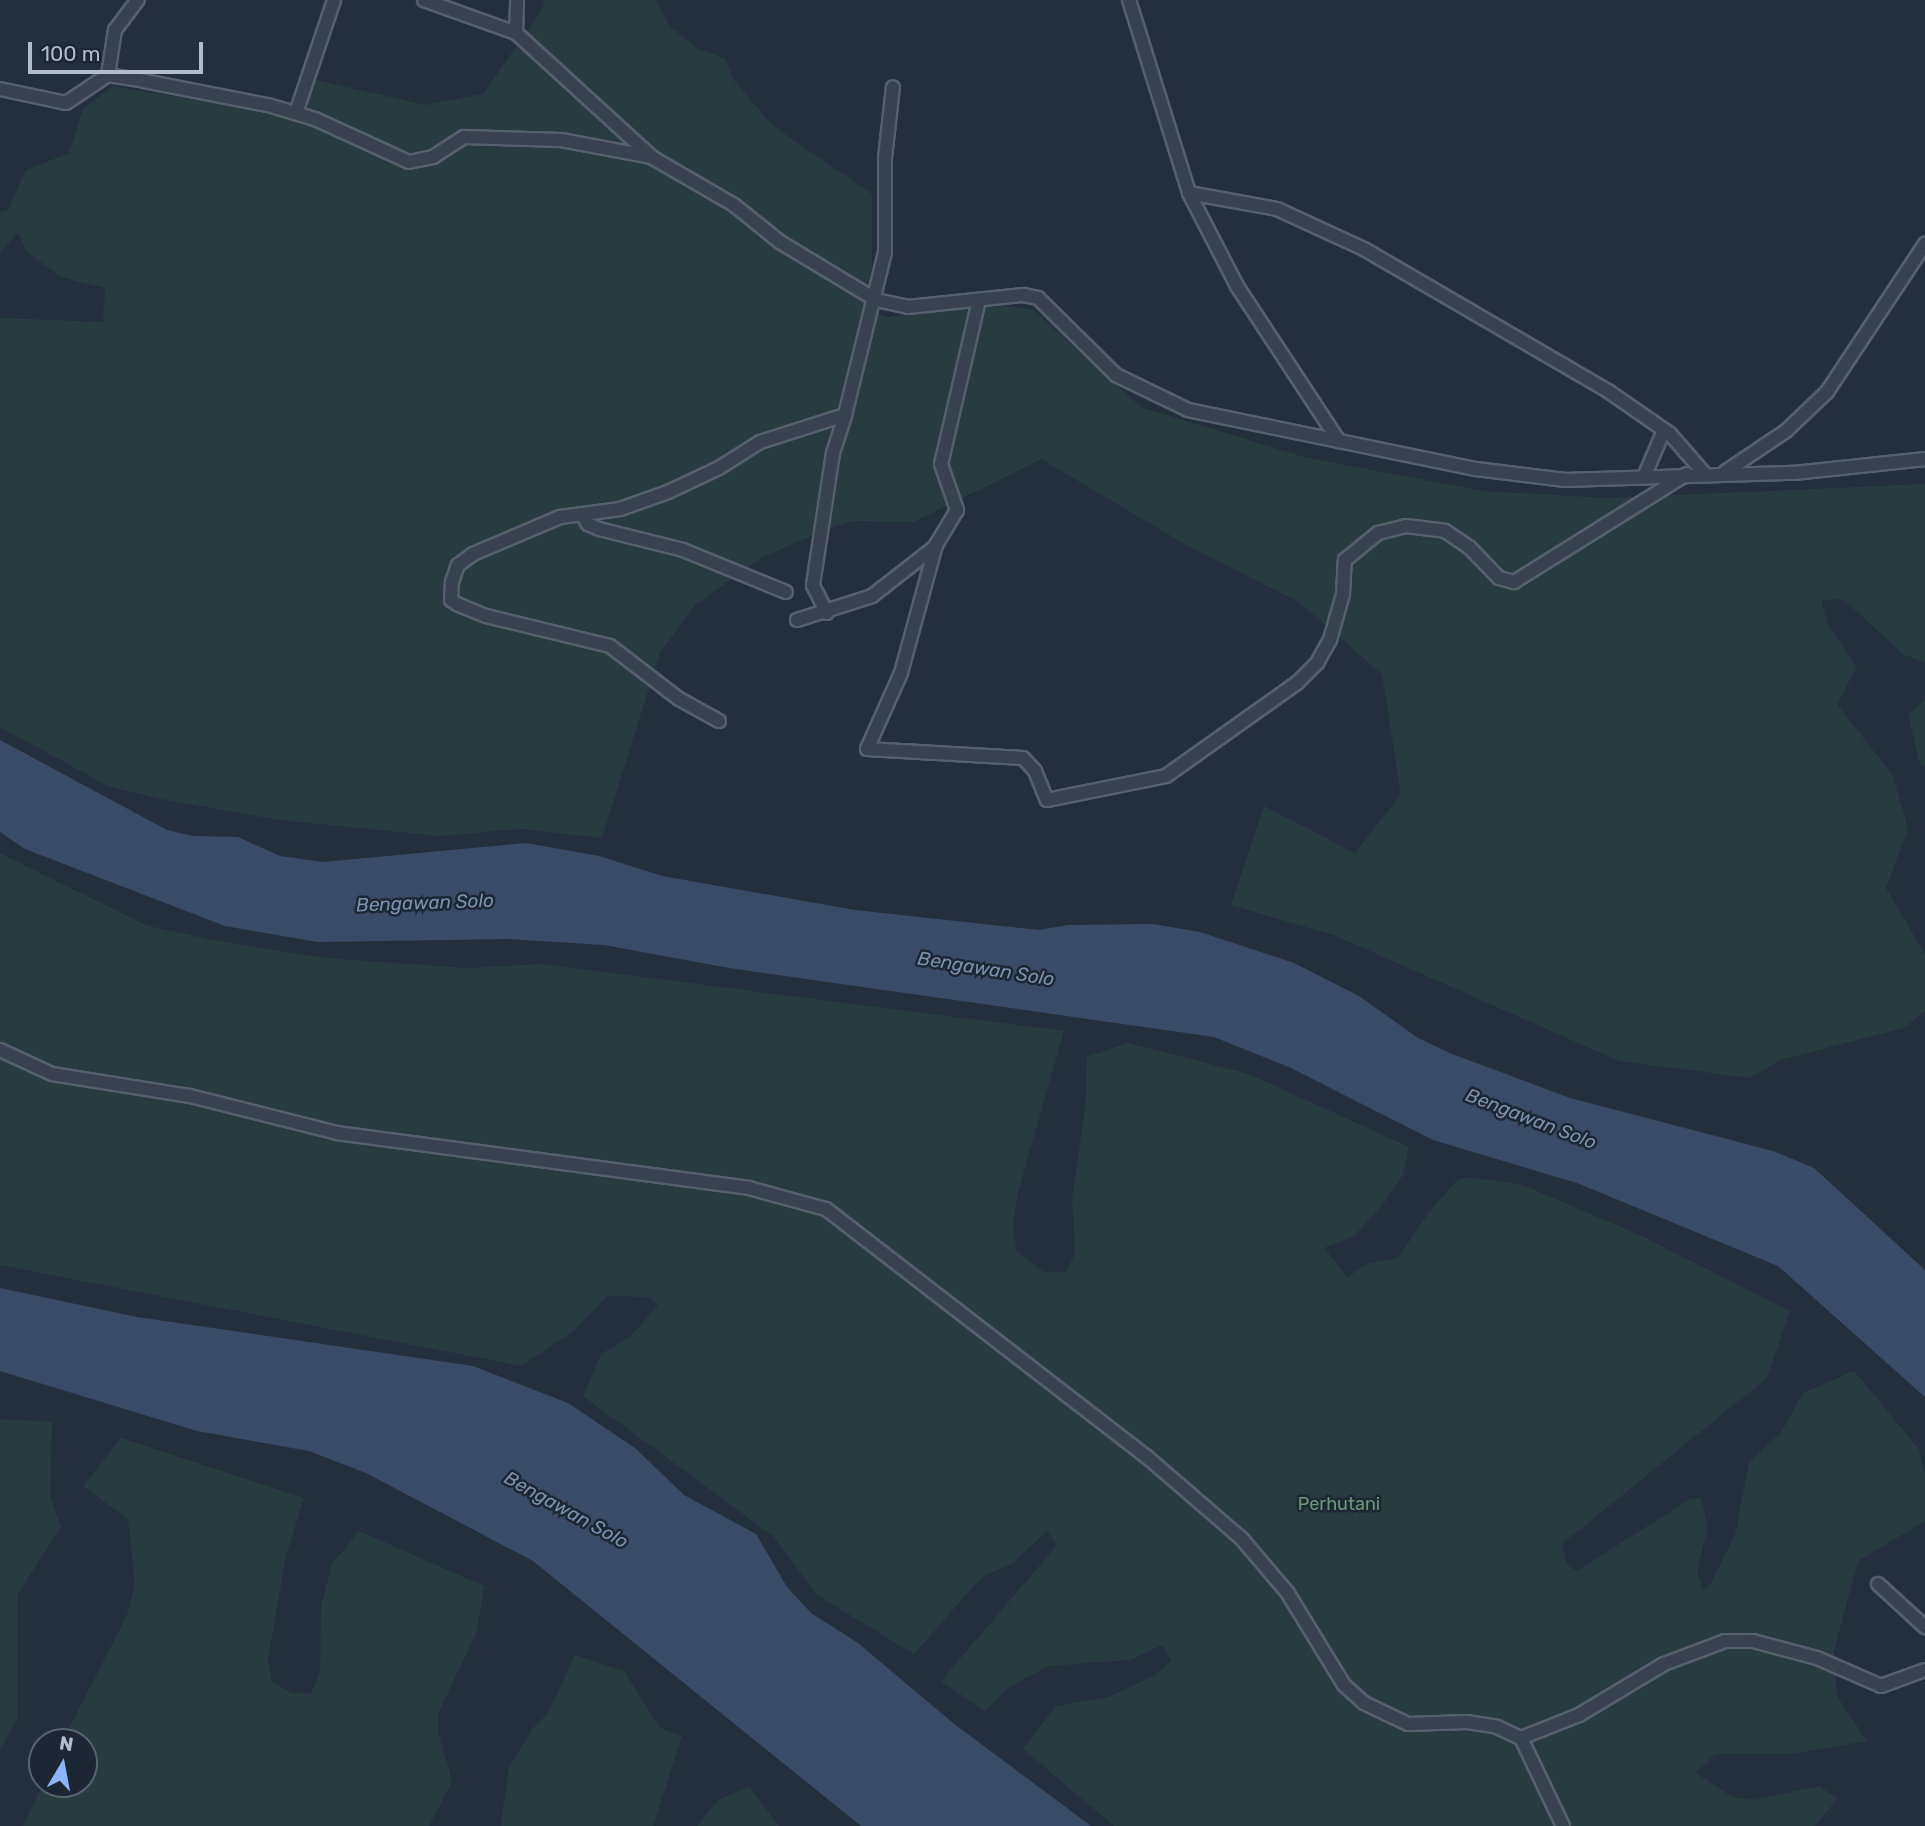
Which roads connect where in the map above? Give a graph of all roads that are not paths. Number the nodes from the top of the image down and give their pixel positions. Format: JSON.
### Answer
{"nodes":[{"id":1,"x":138,"y":0,"type":"edge"},
{"id":2,"x":334,"y":0,"type":"edge"},
{"id":3,"x":424,"y":0,"type":"edge"},
{"id":4,"x":517,"y":0,"type":"edge"},
{"id":5,"x":1129,"y":0,"type":"edge"},
{"id":6,"x":516,"y":33,"type":"junction"},
{"id":7,"x":108,"y":75,"type":"junction"},
{"id":8,"x":893,"y":86,"type":"dead end"},
{"id":9,"x":0,"y":89,"type":"edge"},
{"id":10,"x":296,"y":113,"type":"junction"},
{"id":11,"x":653,"y":158,"type":"junction"},
{"id":12,"x":1189,"y":193,"type":"junction"},
{"id":13,"x":1925,"y":244,"type":"edge"},
{"id":14,"x":876,"y":300,"type":"junction"},
{"id":15,"x":979,"y":300,"type":"junction"},
{"id":16,"x":845,"y":415,"type":"junction"},
{"id":17,"x":1664,"y":430,"type":"junction"},
{"id":18,"x":1339,"y":441,"type":"junction"},
{"id":19,"x":1925,"y":459,"type":"edge"},
{"id":20,"x":1724,"y":472,"type":"junction"},
{"id":21,"x":1704,"y":473,"type":"junction"},
{"id":22,"x":1686,"y":474,"type":"junction"},
{"id":23,"x":1644,"y":477,"type":"junction"},
{"id":24,"x":582,"y":514,"type":"junction"},
{"id":25,"x":936,"y":545,"type":"junction"},
{"id":26,"x":786,"y":592,"type":"dead end"},
{"id":27,"x":827,"y":613,"type":"junction"},
{"id":28,"x":797,"y":620,"type":"dead end"},
{"id":29,"x":719,"y":721,"type":"dead end"},
{"id":30,"x":0,"y":1050,"type":"edge"},
{"id":31,"x":1878,"y":1584,"type":"dead end"},
{"id":32,"x":1925,"y":1627,"type":"edge"},
{"id":33,"x":1925,"y":1670,"type":"edge"},
{"id":34,"x":1521,"y":1738,"type":"junction"},
{"id":35,"x":1563,"y":1826,"type":"edge"}],
"edges":[{"from":1,"to":7,"type":"street"},
{"from":2,"to":10,"type":"street"},
{"from":3,"to":6,"type":"street"},
{"from":4,"to":6,"type":"street"},
{"from":5,"to":12,"type":"street"},
{"from":6,"to":11,"type":"street"},
{"from":7,"to":9,"type":"street"},
{"from":7,"to":10,"type":"street"},
{"from":8,"to":14,"type":"street"},
{"from":10,"to":11,"type":"street"},
{"from":11,"to":14,"type":"street"},
{"from":12,"to":17,"type":"street"},
{"from":12,"to":18,"type":"street"},
{"from":13,"to":20,"type":"street"},
{"from":14,"to":15,"type":"street"},
{"from":14,"to":16,"type":"street"},
{"from":15,"to":18,"type":"street"},
{"from":15,"to":25,"type":"street"},
{"from":16,"to":24,"type":"street"},
{"from":16,"to":27,"type":"street"},
{"from":17,"to":21,"type":"street"},
{"from":17,"to":23,"type":"street"},
{"from":18,"to":23,"type":"street"},
{"from":19,"to":20,"type":"street"},
{"from":20,"to":21,"type":"street"},
{"from":21,"to":22,"type":"street"},
{"from":22,"to":23,"type":"street"},
{"from":22,"to":25,"type":"street"},
{"from":24,"to":26,"type":"street"},
{"from":24,"to":29,"type":"street"},
{"from":25,"to":27,"type":"street"},
{"from":27,"to":28,"type":"street"},
{"from":30,"to":34,"type":"street"},
{"from":31,"to":32,"type":"street"},
{"from":33,"to":34,"type":"street"},
{"from":34,"to":35,"type":"street"}]}
